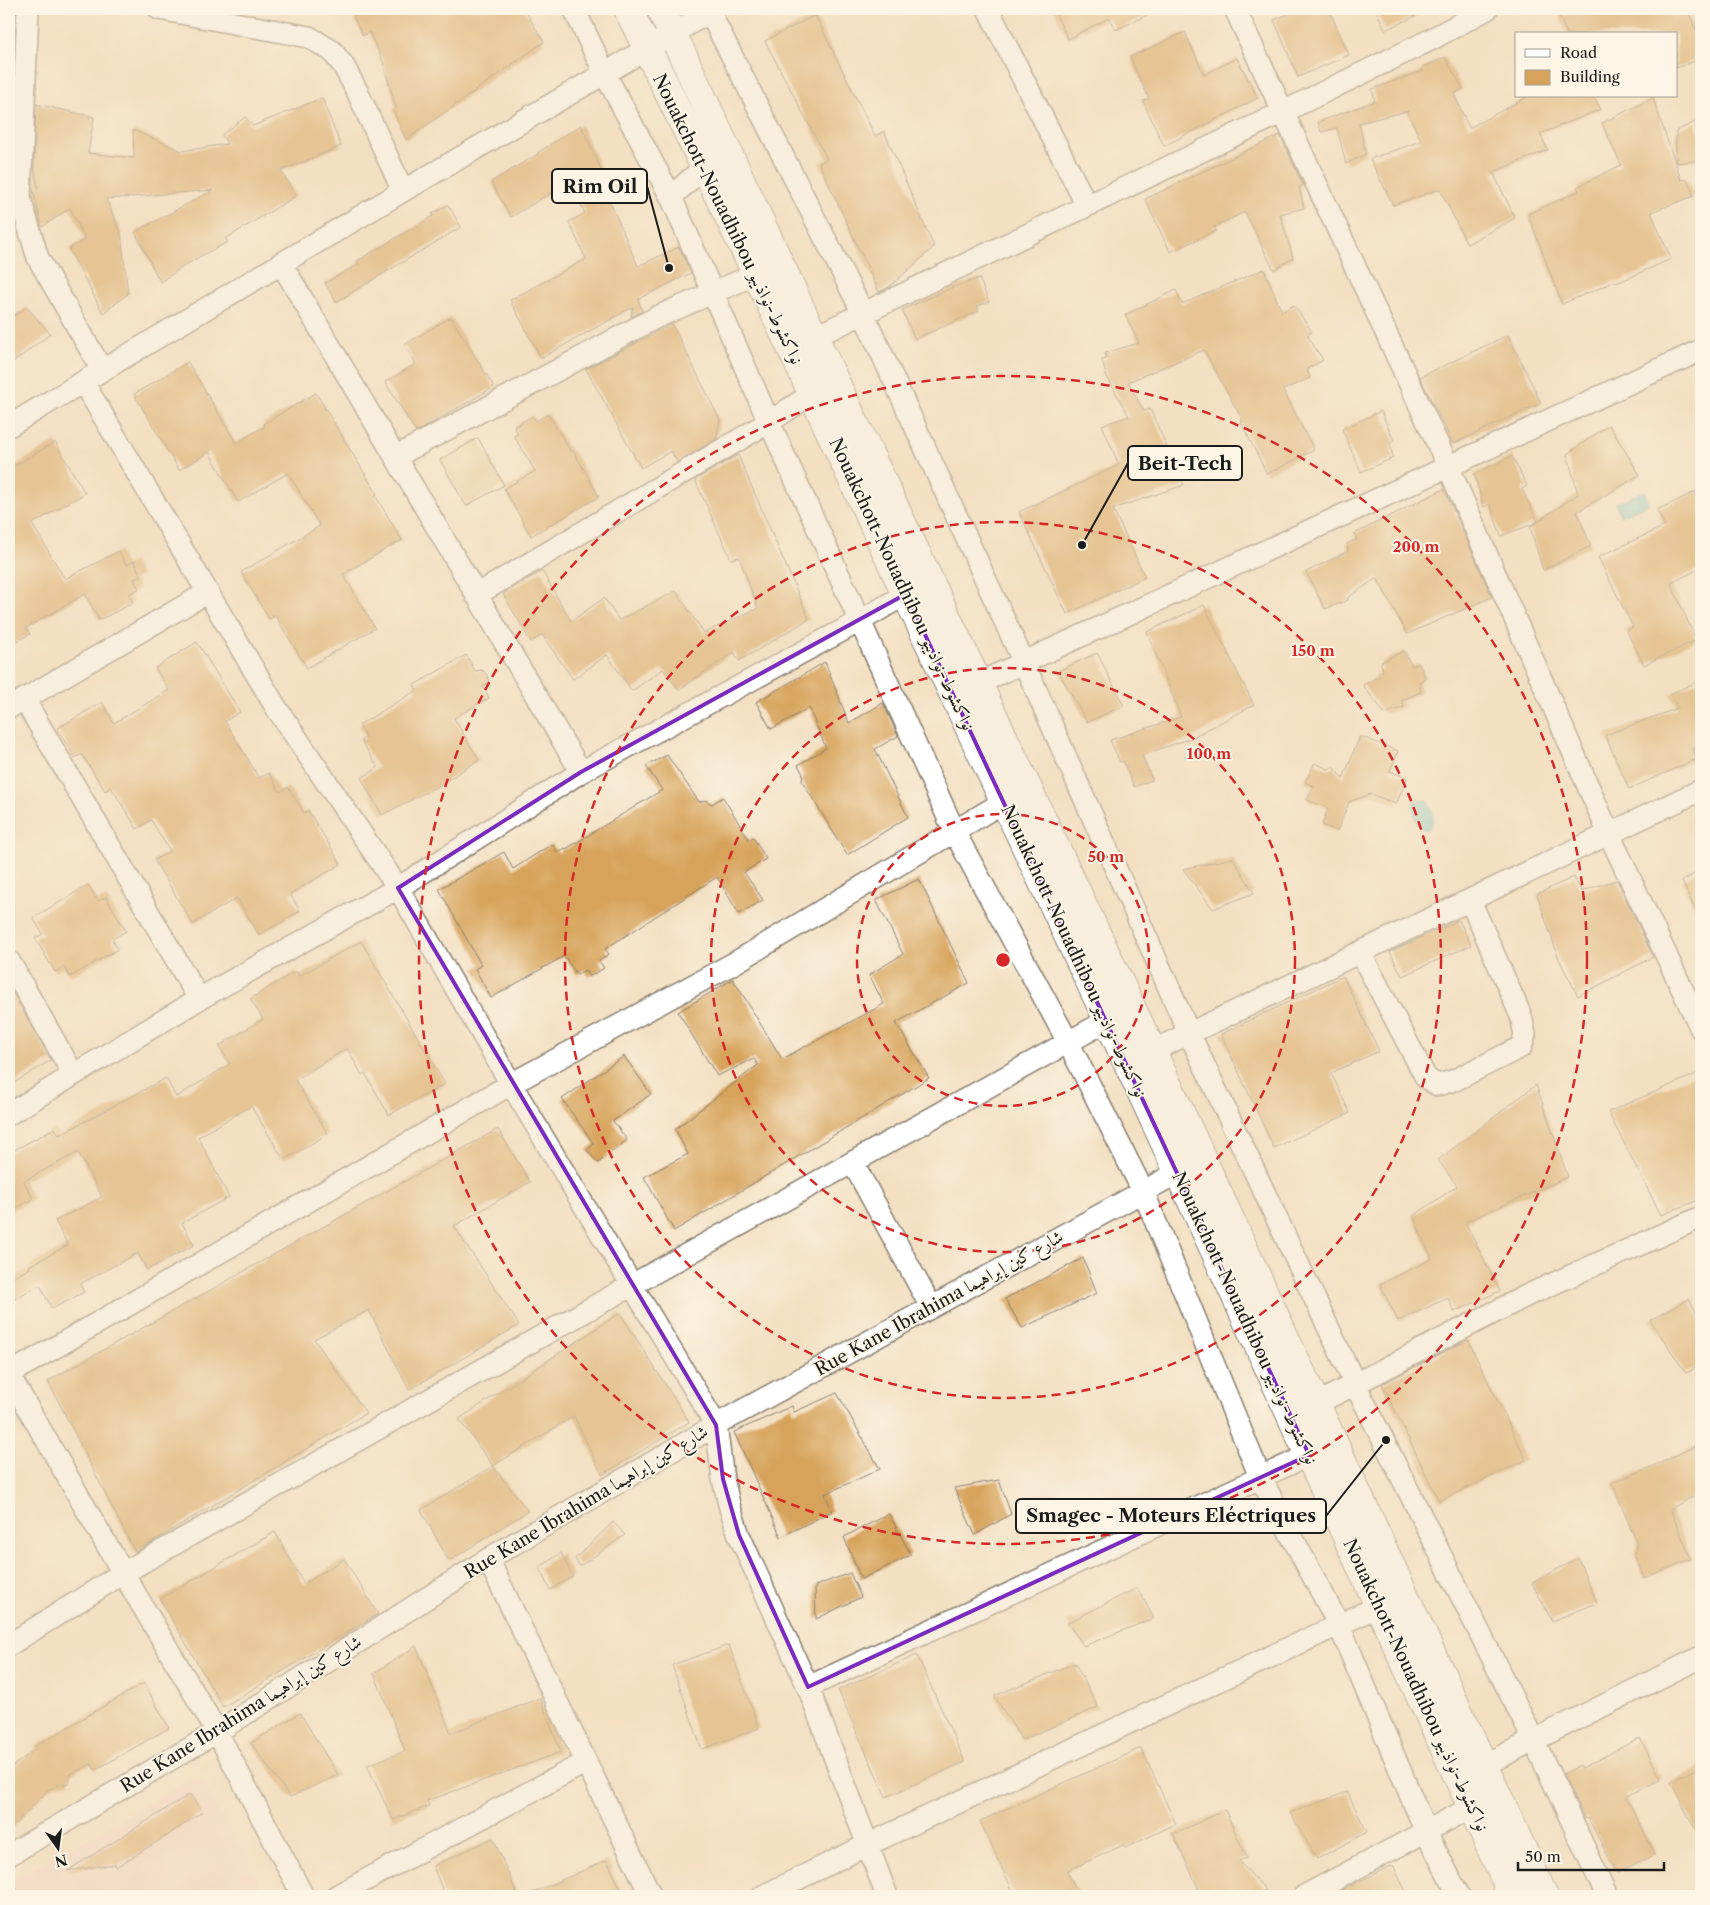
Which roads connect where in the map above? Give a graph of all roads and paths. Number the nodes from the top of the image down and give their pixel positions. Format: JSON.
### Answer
{"nodes":[{"id":1,"x":28,"y":9,"type":"edge"},
{"id":2,"x":159,"y":9,"type":"edge"},
{"id":3,"x":163,"y":9,"type":"edge"},
{"id":4,"x":574,"y":9,"type":"edge"},
{"id":5,"x":628,"y":9,"type":"edge"},
{"id":6,"x":988,"y":9,"type":"edge"},
{"id":7,"x":1235,"y":9,"type":"edge"},
{"id":8,"x":1486,"y":9,"type":"edge"},
{"id":9,"x":711,"y":10,"type":"edge"},
{"id":10,"x":667,"y":21,"type":"edge"},
{"id":11,"x":646,"y":50,"type":"junction"},
{"id":12,"x":605,"y":74,"type":"junction"},
{"id":13,"x":1283,"y":112,"type":"junction"},
{"id":14,"x":703,"y":168,"type":"junction"},
{"id":15,"x":403,"y":190,"type":"junction"},
{"id":16,"x":671,"y":197,"type":"junction"},
{"id":17,"x":1086,"y":206,"type":"junction"},
{"id":18,"x":281,"y":263,"type":"junction"},
{"id":19,"x":768,"y":269,"type":"junction"},
{"id":20,"x":713,"y":293,"type":"junction"},
{"id":21,"x":863,"y":313,"type":"junction"},
{"id":22,"x":814,"y":337,"type":"junction"},
{"id":23,"x":1701,"y":350,"type":"edge"},
{"id":24,"x":102,"y":370,"type":"junction"},
{"id":25,"x":83,"y":382,"type":"junction"},
{"id":26,"x":812,"y":394,"type":"junction"},
{"id":27,"x":769,"y":422,"type":"junction"},
{"id":28,"x":9,"y":426,"type":"edge"},
{"id":29,"x":395,"y":457,"type":"junction"},
{"id":30,"x":1448,"y":466,"type":"junction"},
{"id":31,"x":208,"y":592,"type":"junction"},
{"id":32,"x":906,"y":594,"type":"junction"},
{"id":33,"x":476,"y":595,"type":"junction"},
{"id":34,"x":860,"y":621,"type":"junction"},
{"id":35,"x":1024,"y":663,"type":"junction"},
{"id":36,"x":979,"y":683,"type":"junction"},
{"id":37,"x":16,"y":704,"type":"edge"},
{"id":38,"x":581,"y":772,"type":"junction"},
{"id":39,"x":1701,"y":790,"type":"edge"},
{"id":40,"x":1005,"y":802,"type":"junction"},
{"id":41,"x":955,"y":833,"type":"junction"},
{"id":42,"x":1609,"y":834,"type":"junction"},
{"id":43,"x":398,"y":888,"type":"junction"},
{"id":44,"x":1470,"y":900,"type":"junction"},
{"id":45,"x":1360,"y":952,"type":"junction"},
{"id":46,"x":9,"y":961,"type":"edge"},
{"id":47,"x":199,"y":999,"type":"junction"},
{"id":48,"x":1108,"y":1020,"type":"junction"},
{"id":49,"x":1701,"y":1029,"type":"edge"},
{"id":50,"x":1189,"y":1033,"type":"junction"},
{"id":51,"x":1068,"y":1042,"type":"junction"},
{"id":52,"x":1152,"y":1051,"type":"junction"},
{"id":53,"x":73,"y":1074,"type":"junction"},
{"id":54,"x":511,"y":1084,"type":"junction"},
{"id":55,"x":9,"y":1114,"type":"edge"},
{"id":56,"x":853,"y":1163,"type":"junction"},
{"id":57,"x":1177,"y":1173,"type":"junction"},
{"id":58,"x":1143,"y":1191,"type":"junction"},
{"id":59,"x":1701,"y":1217,"type":"edge"},
{"id":60,"x":632,"y":1285,"type":"junction"},
{"id":61,"x":931,"y":1307,"type":"junction"},
{"id":62,"x":9,"y":1374,"type":"edge"},
{"id":63,"x":1355,"y":1384,"type":"junction"},
{"id":64,"x":1316,"y":1404,"type":"junction"},
{"id":65,"x":716,"y":1425,"type":"junction"},
{"id":66,"x":1309,"y":1455,"type":"junction"},
{"id":67,"x":1260,"y":1478,"type":"junction"},
{"id":68,"x":488,"y":1559,"type":"junction"},
{"id":69,"x":123,"y":1573,"type":"junction"},
{"id":70,"x":1379,"y":1606,"type":"junction"},
{"id":71,"x":1339,"y":1625,"type":"junction"},
{"id":72,"x":9,"y":1645,"type":"edge"},
{"id":73,"x":1701,"y":1657,"type":"edge"},
{"id":74,"x":808,"y":1687,"type":"junction"},
{"id":75,"x":217,"y":1732,"type":"junction"},
{"id":76,"x":1534,"y":1741,"type":"junction"},
{"id":77,"x":586,"y":1762,"type":"junction"},
{"id":78,"x":1482,"y":1766,"type":"junction"},
{"id":79,"x":1472,"y":1807,"type":"junction"},
{"id":80,"x":1426,"y":1832,"type":"junction"},
{"id":81,"x":868,"y":1845,"type":"junction"},
{"id":82,"x":9,"y":1855,"type":"edge"},
{"id":83,"x":303,"y":1896,"type":"edge"},
{"id":84,"x":336,"y":1896,"type":"edge"},
{"id":85,"x":652,"y":1896,"type":"edge"},
{"id":86,"x":763,"y":1896,"type":"edge"},
{"id":87,"x":887,"y":1896,"type":"edge"},
{"id":88,"x":1304,"y":1896,"type":"edge"},
{"id":89,"x":1459,"y":1896,"type":"edge"},
{"id":90,"x":1513,"y":1896,"type":"edge"},
{"id":91,"x":1544,"y":1896,"type":"edge"},
{"id":92,"x":1607,"y":1896,"type":"edge"}],
"edges":[{"from":1,"to":24,"type":"street"},
{"from":2,"to":3,"type":"street"},
{"from":3,"to":15,"type":"street"},
{"from":4,"to":12,"type":"street"},
{"from":5,"to":11,"type":"highway","name":"Nouakchott-Nouadhibou نواكشوط-نواذيبو"},
{"from":6,"to":17,"type":"street"},
{"from":7,"to":13,"type":"street"},
{"from":8,"to":13,"type":"street"},
{"from":9,"to":10,"type":"street"},
{"from":9,"to":21,"type":"street"},
{"from":10,"to":11,"type":"street"},
{"from":10,"to":19,"type":"highway","name":"Nouakchott-Nouadhibou نواكشوط-نواذيبو"},
{"from":11,"to":12,"type":"street"},
{"from":11,"to":14,"type":"highway","name":"Nouakchott-Nouadhibou نواكشوط-نواذيبو"},
{"from":12,"to":15,"type":"street"},
{"from":12,"to":16,"type":"street"},
{"from":13,"to":17,"type":"street"},
{"from":13,"to":30,"type":"street"},
{"from":14,"to":16,"type":"street"},
{"from":14,"to":19,"type":"highway","name":"Nouakchott-Nouadhibou نواكشوط-نواذيبو"},
{"from":15,"to":18,"type":"street"},
{"from":16,"to":20,"type":"street"},
{"from":17,"to":21,"type":"street"},
{"from":18,"to":24,"type":"street"},
{"from":18,"to":29,"type":"street"},
{"from":19,"to":20,"type":"street"},
{"from":19,"to":22,"type":"highway","name":"Nouakchott-Nouadhibou نواكشوط-نواذيبو"},
{"from":19,"to":26,"type":"highway","name":"Nouakchott-Nouadhibou نواكشوط-نواذيبو"},
{"from":20,"to":27,"type":"street"},
{"from":20,"to":29,"type":"street"},
{"from":21,"to":22,"type":"street"},
{"from":21,"to":35,"type":"street"},
{"from":22,"to":36,"type":"highway","name":"Nouakchott-Nouadhibou نواكشوط-نواذيبو"},
{"from":23,"to":30,"type":"street"},
{"from":24,"to":25,"type":"street"},
{"from":25,"to":28,"type":"street"},
{"from":25,"to":31,"type":"street"},
{"from":26,"to":27,"type":"street"},
{"from":26,"to":32,"type":"highway","name":"Nouakchott-Nouadhibou نواكشوط-نواذيبو"},
{"from":27,"to":33,"type":"street"},
{"from":27,"to":34,"type":"street"},
{"from":29,"to":33,"type":"street"},
{"from":30,"to":35,"type":"street"},
{"from":30,"to":42,"type":"street"},
{"from":31,"to":37,"type":"street"},
{"from":31,"to":43,"type":"street"},
{"from":32,"to":34,"type":"street"},
{"from":32,"to":40,"type":"highway","name":"Nouakchott-Nouadhibou نواكشوط-نواذيبو"},
{"from":33,"to":38,"type":"street"},
{"from":34,"to":38,"type":"street"},
{"from":34,"to":41,"type":"street"},
{"from":35,"to":36,"type":"street"},
{"from":35,"to":50,"type":"street"},
{"from":36,"to":52,"type":"highway","name":"Nouakchott-Nouadhibou نواكشوط-نواذيبو"},
{"from":37,"to":47,"type":"street"},
{"from":38,"to":43,"type":"street"},
{"from":39,"to":42,"type":"street"},
{"from":40,"to":41,"type":"street"},
{"from":40,"to":48,"type":"highway","name":"Nouakchott-Nouadhibou نواكشوط-نواذيبو"},
{"from":41,"to":51,"type":"street"},
{"from":41,"to":54,"type":"street"},
{"from":42,"to":44,"type":"street"},
{"from":42,"to":49,"type":"street"},
{"from":43,"to":47,"type":"street"},
{"from":43,"to":54,"type":"street"},
{"from":44,"to":45,"type":"street"},
{"from":44,"to":45,"type":"street"},
{"from":45,"to":50,"type":"street"},
{"from":46,"to":53,"type":"street"},
{"from":47,"to":53,"type":"street"},
{"from":48,"to":51,"type":"street"},
{"from":48,"to":57,"type":"highway","name":"Nouakchott-Nouadhibou نواكشوط-نواذيبو"},
{"from":50,"to":52,"type":"street"},
{"from":50,"to":63,"type":"street"},
{"from":51,"to":56,"type":"street"},
{"from":51,"to":58,"type":"street"},
{"from":52,"to":64,"type":"highway","name":"Nouakchott-Nouadhibou نواكشوط-نواذيبو"},
{"from":53,"to":55,"type":"street"},
{"from":54,"to":60,"type":"street"},
{"from":54,"to":62,"type":"street"},
{"from":56,"to":60,"type":"street"},
{"from":56,"to":61,"type":"street"},
{"from":57,"to":58,"type":"street","name":"Rue Kane Ibrahima شارع كين إبراهيما"},
{"from":57,"to":66,"type":"highway","name":"Nouakchott-Nouadhibou نواكشوط-نواذيبو"},
{"from":58,"to":61,"type":"street","name":"Rue Kane Ibrahima شارع كين إبراهيما"},
{"from":58,"to":67,"type":"street"},
{"from":59,"to":63,"type":"street"},
{"from":60,"to":65,"type":"street"},
{"from":60,"to":69,"type":"street"},
{"from":61,"to":65,"type":"street","name":"Rue Kane Ibrahima شارع كين إبراهيما"},
{"from":62,"to":69,"type":"street"},
{"from":63,"to":64,"type":"street"},
{"from":63,"to":76,"type":"street"},
{"from":64,"to":78,"type":"highway","name":"Nouakchott-Nouadhibou نواكشوط-نواذيبو"},
{"from":65,"to":68,"type":"street","name":"Rue Kane Ibrahima شارع كين إبراهيما"},
{"from":65,"to":74,"type":"street"},
{"from":66,"to":67,"type":"street"},
{"from":66,"to":70,"type":"highway","name":"Nouakchott-Nouadhibou نواكشوط-نواذيبو"},
{"from":67,"to":71,"type":"street"},
{"from":67,"to":74,"type":"street"},
{"from":68,"to":75,"type":"street","name":"Rue Kane Ibrahima شارع كين إبراهيما"},
{"from":68,"to":77,"type":"street"},
{"from":69,"to":72,"type":"street"},
{"from":69,"to":75,"type":"street"},
{"from":70,"to":71,"type":"street"},
{"from":70,"to":79,"type":"highway","name":"Nouakchott-Nouadhibou نواكشوط-نواذيبو"},
{"from":71,"to":80,"type":"street"},
{"from":71,"to":81,"type":"street"},
{"from":73,"to":76,"type":"street"},
{"from":74,"to":81,"type":"street"},
{"from":75,"to":82,"type":"street","name":"Rue Kane Ibrahima شارع كين إبراهيما"},
{"from":75,"to":83,"type":"street"},
{"from":76,"to":78,"type":"street"},
{"from":76,"to":92,"type":"street"},
{"from":77,"to":84,"type":"street"},
{"from":77,"to":85,"type":"street"},
{"from":78,"to":91,"type":"highway","name":"Nouakchott-Nouadhibou نواكشوط-نواذيبو"},
{"from":79,"to":80,"type":"street"},
{"from":79,"to":90,"type":"highway","name":"Nouakchott-Nouadhibou نواكشوط-نواذيبو"},
{"from":80,"to":88,"type":"street"},
{"from":80,"to":89,"type":"street"},
{"from":81,"to":86,"type":"street"},
{"from":81,"to":87,"type":"street"}]}
